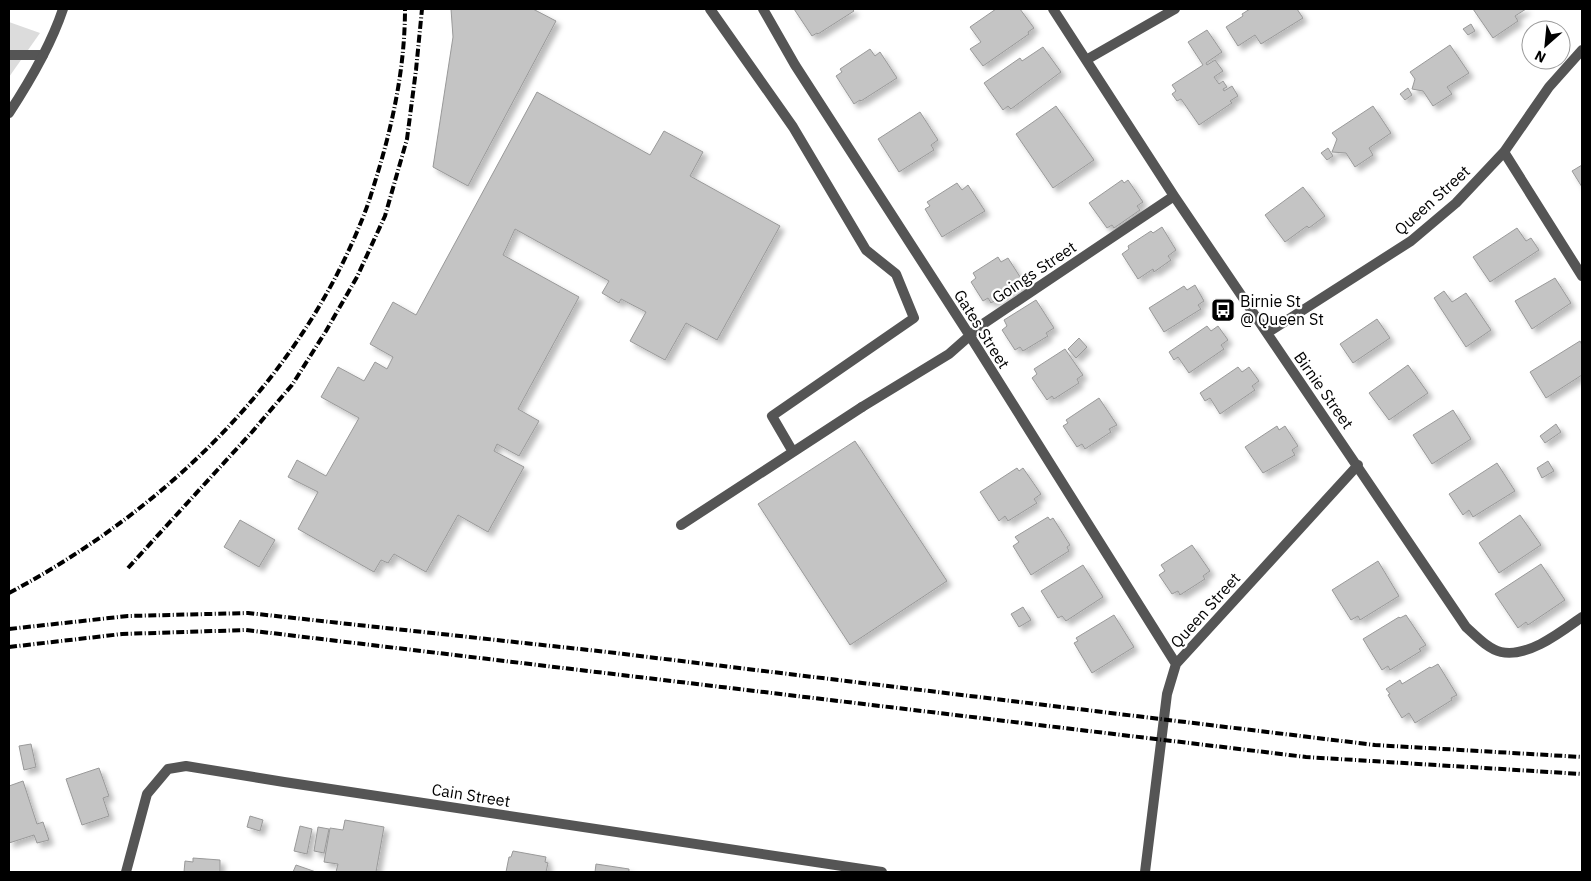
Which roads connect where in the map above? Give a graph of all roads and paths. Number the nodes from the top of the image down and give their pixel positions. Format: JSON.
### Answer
{"nodes":[{"id":1,"x":63,"y":9,"type":"edge"},
{"id":2,"x":710,"y":9,"type":"edge"},
{"id":3,"x":763,"y":9,"type":"edge"},
{"id":4,"x":1053,"y":9,"type":"edge"},
{"id":5,"x":1175,"y":9,"type":"edge"},
{"id":6,"x":1582,"y":50,"type":"edge"},
{"id":7,"x":9,"y":55,"type":"edge"},
{"id":8,"x":43,"y":55,"type":"junction"},
{"id":9,"x":1086,"y":60,"type":"junction"},
{"id":10,"x":9,"y":113,"type":"edge"},
{"id":11,"x":1504,"y":152,"type":"junction"},
{"id":12,"x":1174,"y":196,"type":"junction"},
{"id":13,"x":1582,"y":276,"type":"edge"},
{"id":14,"x":1266,"y":333,"type":"junction"},
{"id":15,"x":970,"y":336,"type":"junction"},
{"id":16,"x":793,"y":452,"type":"junction"},
{"id":17,"x":1358,"y":465,"type":"junction"},
{"id":18,"x":681,"y":525,"type":"dead end"},
{"id":19,"x":1582,"y":617,"type":"edge"},
{"id":20,"x":1176,"y":664,"type":"junction"},
{"id":21,"x":1146,"y":869,"type":"edge"},
{"id":22,"x":126,"y":872,"type":"edge"},
{"id":23,"x":882,"y":872,"type":"edge"}],
"edges":[{"from":1,"to":8,"type":"street"},
{"from":2,"to":16,"type":"street"},
{"from":3,"to":15,"type":"street","name":"Gates Street"},
{"from":4,"to":9,"type":"street","name":"Birnie Street"},
{"from":5,"to":9,"type":"street"},
{"from":6,"to":11,"type":"street","name":"Queen Street"},
{"from":7,"to":8,"type":"street"},
{"from":8,"to":10,"type":"street"},
{"from":9,"to":12,"type":"street","name":"Birnie Street"},
{"from":11,"to":13,"type":"street"},
{"from":11,"to":14,"type":"street","name":"Queen Street"},
{"from":12,"to":14,"type":"street","name":"Birnie Street"},
{"from":12,"to":15,"type":"street","name":"Goings Street"},
{"from":14,"to":17,"type":"street","name":"Birnie Street"},
{"from":15,"to":16,"type":"street","name":"Goings Street"},
{"from":15,"to":20,"type":"street","name":"Gates Street"},
{"from":16,"to":18,"type":"street","name":"Goings Street"},
{"from":17,"to":19,"type":"street","name":"Birnie Street"},
{"from":17,"to":20,"type":"street","name":"Queen Street"},
{"from":20,"to":21,"type":"street","name":"Queen Street"},
{"from":22,"to":23,"type":"street","name":"Cain Street"}]}
